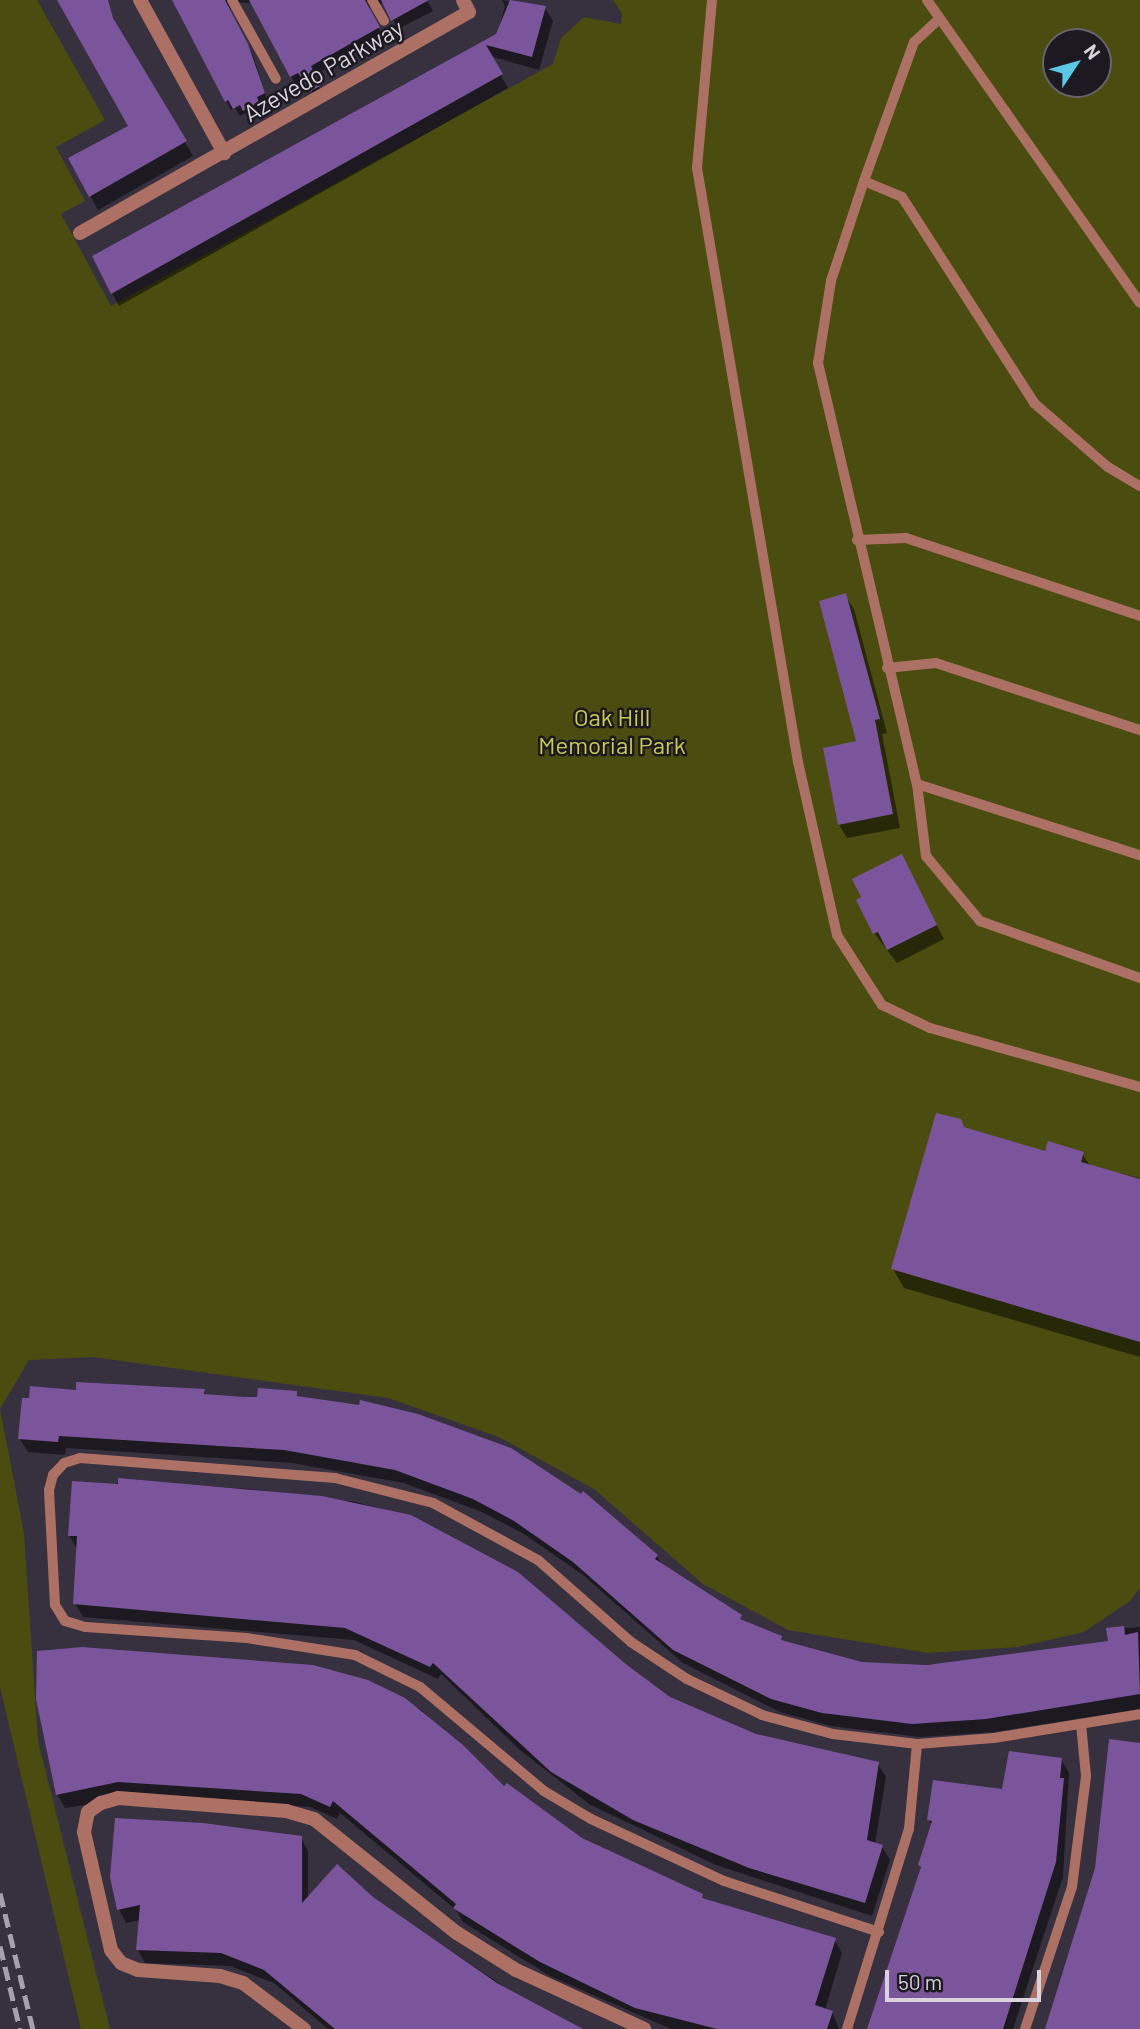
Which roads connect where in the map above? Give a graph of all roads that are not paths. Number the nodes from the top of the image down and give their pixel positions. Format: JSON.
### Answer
{"nodes":[{"id":1,"x":140,"y":0,"type":"edge"},
{"id":2,"x":232,"y":0,"type":"edge"},
{"id":3,"x":372,"y":0,"type":"edge"},
{"id":4,"x":463,"y":0,"type":"edge"},
{"id":5,"x":712,"y":0,"type":"edge"},
{"id":6,"x":927,"y":0,"type":"edge"},
{"id":7,"x":939,"y":19,"type":"junction"},
{"id":8,"x":384,"y":21,"type":"dead end"},
{"id":9,"x":276,"y":79,"type":"dead end"},
{"id":10,"x":224,"y":153,"type":"junction"},
{"id":11,"x":864,"y":181,"type":"junction"},
{"id":12,"x":80,"y":233,"type":"dead end"},
{"id":13,"x":1140,"y":303,"type":"edge"},
{"id":14,"x":1140,"y":486,"type":"edge"},
{"id":15,"x":857,"y":540,"type":"junction"},
{"id":16,"x":1140,"y":616,"type":"edge"},
{"id":17,"x":887,"y":668,"type":"junction"},
{"id":18,"x":1140,"y":730,"type":"edge"},
{"id":19,"x":917,"y":784,"type":"junction"},
{"id":20,"x":1140,"y":855,"type":"edge"},
{"id":21,"x":1140,"y":978,"type":"edge"},
{"id":22,"x":1140,"y":1087,"type":"edge"},
{"id":23,"x":1140,"y":1714,"type":"edge"},
{"id":24,"x":1081,"y":1724,"type":"junction"},
{"id":25,"x":917,"y":1744,"type":"junction"},
{"id":26,"x":879,"y":1931,"type":"junction"},
{"id":27,"x":304,"y":2029,"type":"edge"},
{"id":28,"x":644,"y":2029,"type":"edge"},
{"id":29,"x":847,"y":2029,"type":"edge"},
{"id":30,"x":1025,"y":2029,"type":"edge"}],
"edges":[{"from":1,"to":10,"type":"street"},
{"from":2,"to":9,"type":"lane"},
{"from":3,"to":8,"type":"lane"},
{"from":4,"to":10,"type":"street","name":"Azevedo Parkway"},
{"from":5,"to":22,"type":"lane"},
{"from":6,"to":7,"type":"lane"},
{"from":7,"to":11,"type":"lane"},
{"from":7,"to":13,"type":"lane"},
{"from":10,"to":12,"type":"street"},
{"from":11,"to":14,"type":"lane"},
{"from":11,"to":15,"type":"lane"},
{"from":15,"to":16,"type":"lane"},
{"from":15,"to":17,"type":"lane"},
{"from":17,"to":18,"type":"lane"},
{"from":17,"to":19,"type":"lane"},
{"from":19,"to":20,"type":"lane"},
{"from":19,"to":21,"type":"lane"},
{"from":23,"to":24,"type":"lane"},
{"from":24,"to":25,"type":"lane"},
{"from":24,"to":30,"type":"lane"},
{"from":25,"to":26,"type":"lane"},
{"from":25,"to":26,"type":"lane"},
{"from":26,"to":29,"type":"lane"},
{"from":27,"to":28,"type":"street"}]}
